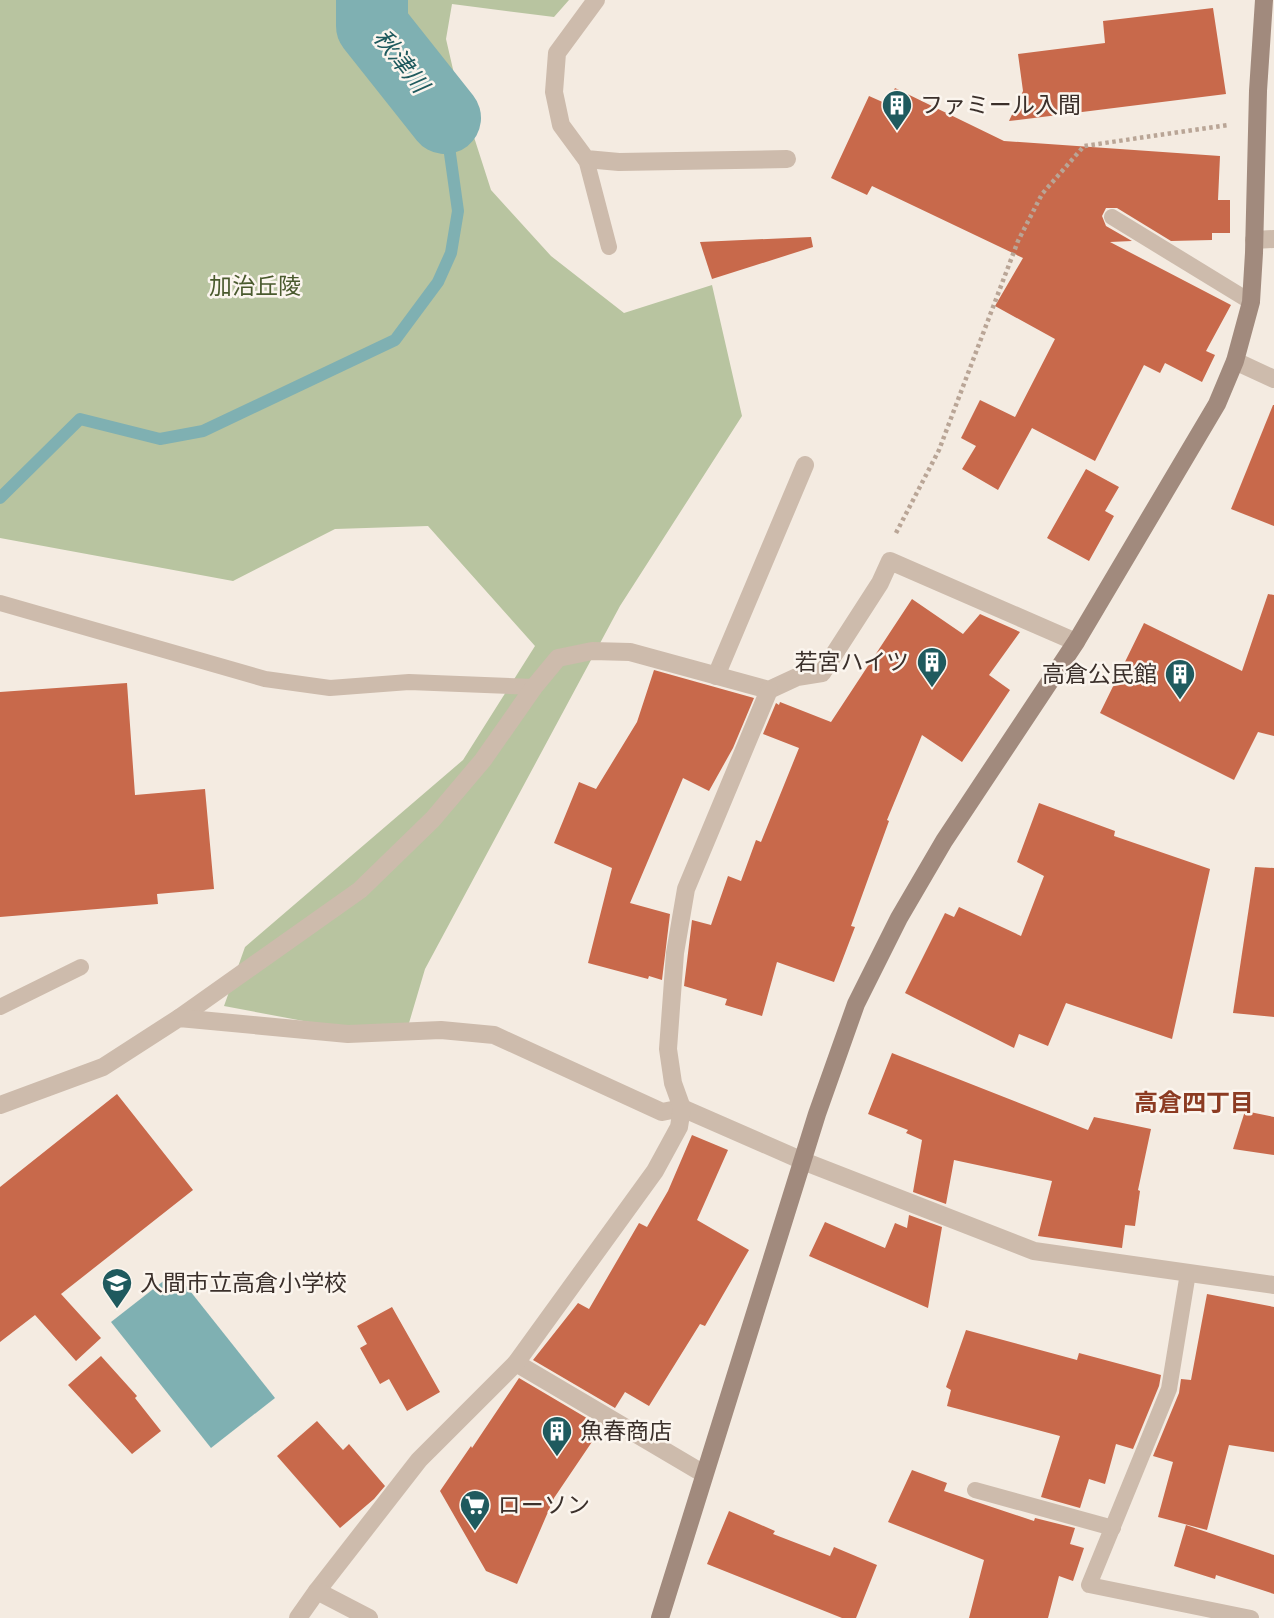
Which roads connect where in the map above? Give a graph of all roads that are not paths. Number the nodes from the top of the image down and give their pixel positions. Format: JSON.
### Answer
{"nodes":[{"id":1,"x":596,"y":0,"type":"edge"},
{"id":2,"x":1264,"y":0,"type":"edge"},
{"id":3,"x":586,"y":159,"type":"junction"},
{"id":4,"x":787,"y":159,"type":"dead end"},
{"id":5,"x":1112,"y":217,"type":"dead end"},
{"id":6,"x":1274,"y":239,"type":"edge"},
{"id":7,"x":1254,"y":240,"type":"junction"},
{"id":8,"x":609,"y":247,"type":"dead end"},
{"id":9,"x":1251,"y":302,"type":"junction"},
{"id":10,"x":1235,"y":361,"type":"junction"},
{"id":11,"x":1274,"y":379,"type":"edge"},
{"id":12,"x":804,"y":464,"type":"dead end"},
{"id":13,"x":0,"y":603,"type":"edge"},
{"id":14,"x":1076,"y":642,"type":"junction"},
{"id":15,"x":716,"y":676,"type":"junction"},
{"id":16,"x":534,"y":687,"type":"junction"},
{"id":17,"x":769,"y":690,"type":"junction"},
{"id":18,"x":81,"y":967,"type":"dead end"},
{"id":19,"x":0,"y":1007,"type":"edge"},
{"id":20,"x":178,"y":1018,"type":"junction"},
{"id":21,"x":0,"y":1105,"type":"edge"},
{"id":22,"x":682,"y":1108,"type":"junction"},
{"id":23,"x":803,"y":1161,"type":"junction"},
{"id":24,"x":1188,"y":1273,"type":"junction"},
{"id":25,"x":1274,"y":1285,"type":"edge"},
{"id":26,"x":516,"y":1363,"type":"junction"},
{"id":27,"x":704,"y":1474,"type":"junction"},
{"id":28,"x":975,"y":1490,"type":"dead end"},
{"id":29,"x":1113,"y":1528,"type":"junction"},
{"id":30,"x":317,"y":1591,"type":"junction"},
{"id":31,"x":298,"y":1618,"type":"edge"},
{"id":32,"x":369,"y":1618,"type":"edge"},
{"id":33,"x":660,"y":1618,"type":"edge"},
{"id":34,"x":1251,"y":1618,"type":"edge"}],
"edges":[{"from":1,"to":3,"type":"street"},
{"from":2,"to":7,"type":"street"},
{"from":3,"to":4,"type":"street"},
{"from":3,"to":8,"type":"lane"},
{"from":5,"to":9,"type":"lane"},
{"from":6,"to":7,"type":"street"},
{"from":7,"to":9,"type":"street"},
{"from":9,"to":10,"type":"street"},
{"from":10,"to":11,"type":"street"},
{"from":10,"to":14,"type":"street"},
{"from":12,"to":15,"type":"street"},
{"from":13,"to":16,"type":"lane"},
{"from":14,"to":17,"type":"street"},
{"from":14,"to":23,"type":"street"},
{"from":15,"to":16,"type":"street"},
{"from":15,"to":17,"type":"street"},
{"from":16,"to":20,"type":"street"},
{"from":17,"to":22,"type":"street"},
{"from":18,"to":19,"type":"lane"},
{"from":20,"to":21,"type":"street"},
{"from":20,"to":22,"type":"street"},
{"from":22,"to":23,"type":"street"},
{"from":22,"to":26,"type":"street"},
{"from":23,"to":24,"type":"street"},
{"from":23,"to":27,"type":"street"},
{"from":24,"to":25,"type":"street"},
{"from":24,"to":29,"type":"lane"},
{"from":26,"to":27,"type":"street"},
{"from":26,"to":30,"type":"street"},
{"from":27,"to":33,"type":"street"},
{"from":28,"to":29,"type":"lane"},
{"from":29,"to":34,"type":"lane"},
{"from":30,"to":31,"type":"street"},
{"from":30,"to":32,"type":"street"}]}
